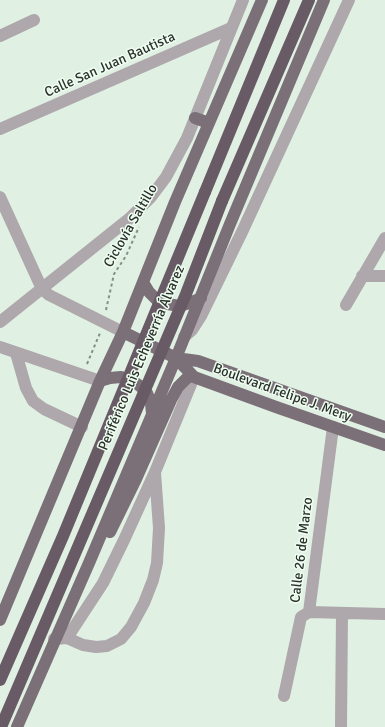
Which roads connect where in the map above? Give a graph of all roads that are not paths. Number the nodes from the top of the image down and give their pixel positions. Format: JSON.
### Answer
{"nodes":[{"id":1,"x":243,"y":0,"type":"edge"},
{"id":2,"x":262,"y":0,"type":"edge"},
{"id":3,"x":284,"y":0,"type":"edge"},
{"id":4,"x":309,"y":0,"type":"edge"},
{"id":5,"x":324,"y":0,"type":"edge"},
{"id":6,"x":349,"y":0,"type":"edge"},
{"id":7,"x":34,"y":20,"type":"dead end"},
{"id":8,"x":231,"y":28,"type":"junction"},
{"id":9,"x":0,"y":36,"type":"edge"},
{"id":10,"x":195,"y":118,"type":"junction"},
{"id":11,"x":209,"y":124,"type":"junction"},
{"id":12,"x":0,"y":129,"type":"edge"},
{"id":13,"x":0,"y":197,"type":"edge"},
{"id":14,"x":4,"y":216,"type":"edge"},
{"id":15,"x":385,"y":238,"type":"edge"},
{"id":16,"x":362,"y":276,"type":"junction"},
{"id":17,"x":385,"y":276,"type":"edge"},
{"id":18,"x":143,"y":282,"type":"junction"},
{"id":19,"x":42,"y":289,"type":"junction"},
{"id":20,"x":200,"y":298,"type":"junction"},
{"id":21,"x":346,"y":305,"type":"dead end"},
{"id":22,"x":1,"y":321,"type":"edge"},
{"id":23,"x":123,"y":332,"type":"junction"},
{"id":24,"x":184,"y":337,"type":"junction"},
{"id":25,"x":0,"y":347,"type":"edge"},
{"id":26,"x":16,"y":353,"type":"junction"},
{"id":27,"x":176,"y":358,"type":"junction"},
{"id":28,"x":193,"y":376,"type":"junction"},
{"id":29,"x":96,"y":380,"type":"junction"},
{"id":30,"x":152,"y":414,"type":"junction"},
{"id":31,"x":82,"y":427,"type":"junction"},
{"id":32,"x":333,"y":427,"type":"junction"},
{"id":33,"x":385,"y":427,"type":"edge"},
{"id":34,"x":385,"y":445,"type":"edge"},
{"id":35,"x":155,"y":472,"type":"junction"},
{"id":36,"x":89,"y":563,"type":"junction"},
{"id":37,"x":309,"y":612,"type":"junction"},
{"id":38,"x":342,"y":613,"type":"junction"},
{"id":39,"x":385,"y":614,"type":"edge"},
{"id":40,"x":0,"y":620,"type":"edge"},
{"id":41,"x":67,"y":638,"type":"junction"},
{"id":42,"x":54,"y":639,"type":"junction"},
{"id":43,"x":0,"y":680,"type":"edge"},
{"id":44,"x":284,"y":696,"type":"dead end"},
{"id":45,"x":1,"y":727,"type":"edge"},
{"id":46,"x":17,"y":727,"type":"edge"},
{"id":47,"x":341,"y":727,"type":"edge"}],
"edges":[{"from":1,"to":8,"type":"street"},
{"from":2,"to":11,"type":"main road","name":"Periférico Luis Echeverría Álvarez"},
{"from":3,"to":43,"type":"highway","name":"Periférico Luis Echeverría Álvarez","bridge":true},
{"from":4,"to":45,"type":"highway","name":"Periférico Luis Echeverría Álvarez","bridge":true},
{"from":5,"to":20,"type":"main road"},
{"from":6,"to":24,"type":"street"},
{"from":7,"to":9,"type":"street"},
{"from":8,"to":10,"type":"street"},
{"from":8,"to":12,"type":"street","name":"Calle San Juan Bautista"},
{"from":10,"to":11,"type":"main road"},
{"from":10,"to":19,"type":"street"},
{"from":11,"to":18,"type":"main road","name":"Periférico Luis Echeverría Álvarez"},
{"from":13,"to":14,"type":"street"},
{"from":14,"to":19,"type":"street"},
{"from":15,"to":16,"type":"street"},
{"from":16,"to":17,"type":"street"},
{"from":16,"to":21,"type":"street"},
{"from":18,"to":20,"type":"main road"},
{"from":18,"to":23,"type":"main road","name":"Periférico Luis Echeverría Álvarez"},
{"from":19,"to":22,"type":"street"},
{"from":19,"to":23,"type":"street","name":"Boulevard Felipe J. Mery"},
{"from":20,"to":24,"type":"main road"},
{"from":23,"to":27,"type":"main road","name":"Boulevard Felipe J. Mery"},
{"from":23,"to":29,"type":"main road","name":"Periférico Luis Echeverría Álvarez"},
{"from":24,"to":27,"type":"main road"},
{"from":25,"to":26,"type":"street"},
{"from":26,"to":29,"type":"street"},
{"from":26,"to":31,"type":"street"},
{"from":27,"to":28,"type":"main road","name":"Boulevard Felipe J. Mery"},
{"from":27,"to":30,"type":"main road"},
{"from":27,"to":33,"type":"main road","name":"Boulevard Felipe J. Mery"},
{"from":28,"to":32,"type":"main road","name":"Boulevard Felipe J. Mery"},
{"from":28,"to":35,"type":"street"},
{"from":28,"to":36,"type":"main road"},
{"from":29,"to":30,"type":"main road"},
{"from":29,"to":31,"type":"main road","name":"Periférico Luis Echeverría Álvarez"},
{"from":30,"to":36,"type":"main road"},
{"from":31,"to":40,"type":"main road","name":"Periférico Luis Echeverría Álvarez"},
{"from":32,"to":34,"type":"main road","name":"Boulevard Felipe J. Mery"},
{"from":32,"to":37,"type":"street","name":"Calle 26 de Marzo"},
{"from":35,"to":41,"type":"street"},
{"from":35,"to":41,"type":"street"},
{"from":36,"to":42,"type":"main road"},
{"from":37,"to":38,"type":"street"},
{"from":37,"to":44,"type":"street","name":"Calle 26 de Marzo"},
{"from":38,"to":39,"type":"street"},
{"from":38,"to":47,"type":"street"},
{"from":41,"to":42,"type":"street"},
{"from":42,"to":46,"type":"main road"}]}
